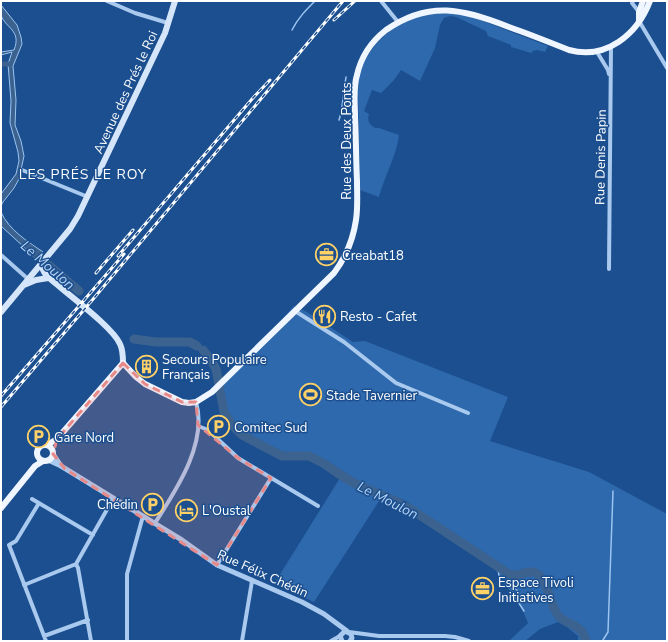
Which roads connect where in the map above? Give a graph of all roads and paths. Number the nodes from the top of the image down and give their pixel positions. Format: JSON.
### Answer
{"nodes":[{"id":1,"x":107,"y":1,"type":"edge"},
{"id":2,"x":175,"y":1,"type":"edge"},
{"id":3,"x":381,"y":1,"type":"edge"},
{"id":4,"x":633,"y":1,"type":"edge"},
{"id":5,"x":643,"y":1,"type":"edge"},
{"id":6,"x":650,"y":1,"type":"edge"},
{"id":7,"x":639,"y":12,"type":"junction"},
{"id":8,"x":638,"y":21,"type":"junction"},
{"id":9,"x":398,"y":22,"type":"junction"},
{"id":10,"x":168,"y":23,"type":"junction"},
{"id":11,"x":613,"y":45,"type":"junction"},
{"id":12,"x":597,"y":52,"type":"junction"},
{"id":13,"x":667,"y":68,"type":"edge"},
{"id":14,"x":611,"y":85,"type":"junction"},
{"id":15,"x":22,"y":170,"type":"dead end"},
{"id":16,"x":88,"y":197,"type":"junction"},
{"id":17,"x":1,"y":255,"type":"edge"},
{"id":18,"x":41,"y":263,"type":"junction"},
{"id":19,"x":609,"y":269,"type":"dead end"},
{"id":20,"x":46,"y":276,"type":"junction"},
{"id":21,"x":29,"y":277,"type":"junction"},
{"id":22,"x":22,"y":285,"type":"junction"},
{"id":23,"x":2,"y":307,"type":"edge"},
{"id":24,"x":296,"y":311,"type":"junction"},
{"id":25,"x":123,"y":363,"type":"junction"},
{"id":26,"x":196,"y":402,"type":"junction"},
{"id":27,"x":468,"y":413,"type":"dead end"},
{"id":28,"x":198,"y":426,"type":"junction"},
{"id":29,"x":57,"y":439,"type":"junction"},
{"id":30,"x":47,"y":445,"type":"junction"},
{"id":31,"x":53,"y":452,"type":"junction"},
{"id":32,"x":43,"y":459,"type":"junction"},
{"id":33,"x":60,"y":466,"type":"junction"},
{"id":34,"x":271,"y":478,"type":"junction"},
{"id":35,"x":32,"y":499,"type":"dead end"},
{"id":36,"x":113,"y":499,"type":"junction"},
{"id":37,"x":39,"y":503,"type":"junction"},
{"id":38,"x":318,"y":506,"type":"dead end"},
{"id":39,"x":1,"y":508,"type":"edge"},
{"id":40,"x":143,"y":516,"type":"junction"},
{"id":41,"x":155,"y":523,"type":"junction"},
{"id":42,"x":93,"y":535,"type":"junction"},
{"id":43,"x":76,"y":564,"type":"junction"},
{"id":44,"x":216,"y":565,"type":"junction"},
{"id":45,"x":252,"y":581,"type":"junction"},
{"id":46,"x":24,"y":585,"type":"junction"},
{"id":47,"x":88,"y":620,"type":"junction"},
{"id":48,"x":335,"y":622,"type":"junction"},
{"id":49,"x":348,"y":631,"type":"junction"},
{"id":50,"x":364,"y":634,"type":"junction"},
{"id":51,"x":44,"y":636,"type":"junction"},
{"id":52,"x":341,"y":637,"type":"edge"},
{"id":53,"x":351,"y":640,"type":"edge"},
{"id":54,"x":46,"y":641,"type":"edge"},
{"id":55,"x":91,"y":641,"type":"edge"},
{"id":56,"x":127,"y":641,"type":"edge"},
{"id":57,"x":242,"y":641,"type":"edge"},
{"id":58,"x":331,"y":641,"type":"edge"},
{"id":59,"x":469,"y":641,"type":"edge"}],
"edges":[{"from":1,"to":10,"type":"street","name":"Avenue des Prés le Roi"},
{"from":2,"to":10,"type":"main road","name":"Avenue des Prés le Roi"},
{"from":3,"to":9,"type":"street"},
{"from":4,"to":7,"type":"street"},
{"from":5,"to":7,"type":"main road","name":"Rue des Deux Ponts"},
{"from":6,"to":8,"type":"main road","name":"Rue des Deux Ponts"},
{"from":7,"to":8,"type":"main road","name":"Rue des Deux Ponts"},
{"from":8,"to":11,"type":"main road","name":"Rue des Deux Ponts"},
{"from":8,"to":13,"type":"street"},
{"from":9,"to":12,"type":"main road","name":"Rue des Deux Ponts"},
{"from":9,"to":24,"type":"main road","name":"Rue des Deux Ponts"},
{"from":10,"to":16,"type":"main road","name":"Avenue des Prés le Roi"},
{"from":11,"to":12,"type":"main road","name":"Rue des Deux Ponts"},
{"from":11,"to":14,"type":"street","name":"Rue Denis Papin"},
{"from":12,"to":14,"type":"street"},
{"from":14,"to":19,"type":"street","name":"Rue Denis Papin"},
{"from":15,"to":16,"type":"street"},
{"from":16,"to":18,"type":"main road","name":"Avenue des Prés le Roi"},
{"from":17,"to":21,"type":"street"},
{"from":18,"to":20,"type":"main road"},
{"from":18,"to":21,"type":"main road","name":"Avenue des Prés le Roi"},
{"from":20,"to":21,"type":"main road"},
{"from":20,"to":22,"type":"main road"},
{"from":20,"to":25,"type":"main road"},
{"from":21,"to":22,"type":"main road","name":"Avenue des Prés le Roi"},
{"from":22,"to":23,"type":"main road","name":"Avenue des Prés le Roi"},
{"from":24,"to":26,"type":"main road","name":"Rue des Deux Ponts"},
{"from":24,"to":27,"type":"street"},
{"from":25,"to":26,"type":"main road"},
{"from":25,"to":29,"type":"main road"},
{"from":26,"to":28,"type":"street"},
{"from":28,"to":34,"type":"street"},
{"from":28,"to":41,"type":"street"},
{"from":29,"to":30,"type":"main road"},
{"from":29,"to":31,"type":"main road"},
{"from":30,"to":31,"type":"main road"},
{"from":30,"to":32,"type":"main road"},
{"from":31,"to":32,"type":"main road"},
{"from":31,"to":33,"type":"street","name":"Rue Félix Chédin"},
{"from":32,"to":33,"type":"street","name":"Rue Félix Chédin"},
{"from":32,"to":39,"type":"main road"},
{"from":33,"to":36,"type":"street","name":"Rue Félix Chédin"},
{"from":34,"to":38,"type":"street"},
{"from":34,"to":44,"type":"street"},
{"from":35,"to":37,"type":"street"},
{"from":36,"to":40,"type":"street","name":"Rue Félix Chédin"},
{"from":36,"to":42,"type":"street"},
{"from":37,"to":42,"type":"street"},
{"from":37,"to":46,"type":"street"},
{"from":40,"to":41,"type":"street","name":"Rue Félix Chédin"},
{"from":40,"to":56,"type":"street"},
{"from":41,"to":44,"type":"street","name":"Rue Félix Chédin"},
{"from":42,"to":43,"type":"street"},
{"from":43,"to":46,"type":"street"},
{"from":43,"to":47,"type":"street"},
{"from":44,"to":45,"type":"street","name":"Rue Félix Chédin"},
{"from":45,"to":48,"type":"street","name":"Rue Félix Chédin"},
{"from":45,"to":57,"type":"street"},
{"from":46,"to":51,"type":"street"},
{"from":47,"to":51,"type":"street"},
{"from":47,"to":55,"type":"street"},
{"from":48,"to":49,"type":"street","name":"Rue Félix Chédin"},
{"from":48,"to":52,"type":"street"},
{"from":49,"to":50,"type":"street"},
{"from":49,"to":52,"type":"street"},
{"from":49,"to":53,"type":"street","name":"Rue Félix Chédin"},
{"from":50,"to":53,"type":"street"},
{"from":50,"to":59,"type":"street"},
{"from":51,"to":54,"type":"street"},
{"from":52,"to":58,"type":"street"}]}
